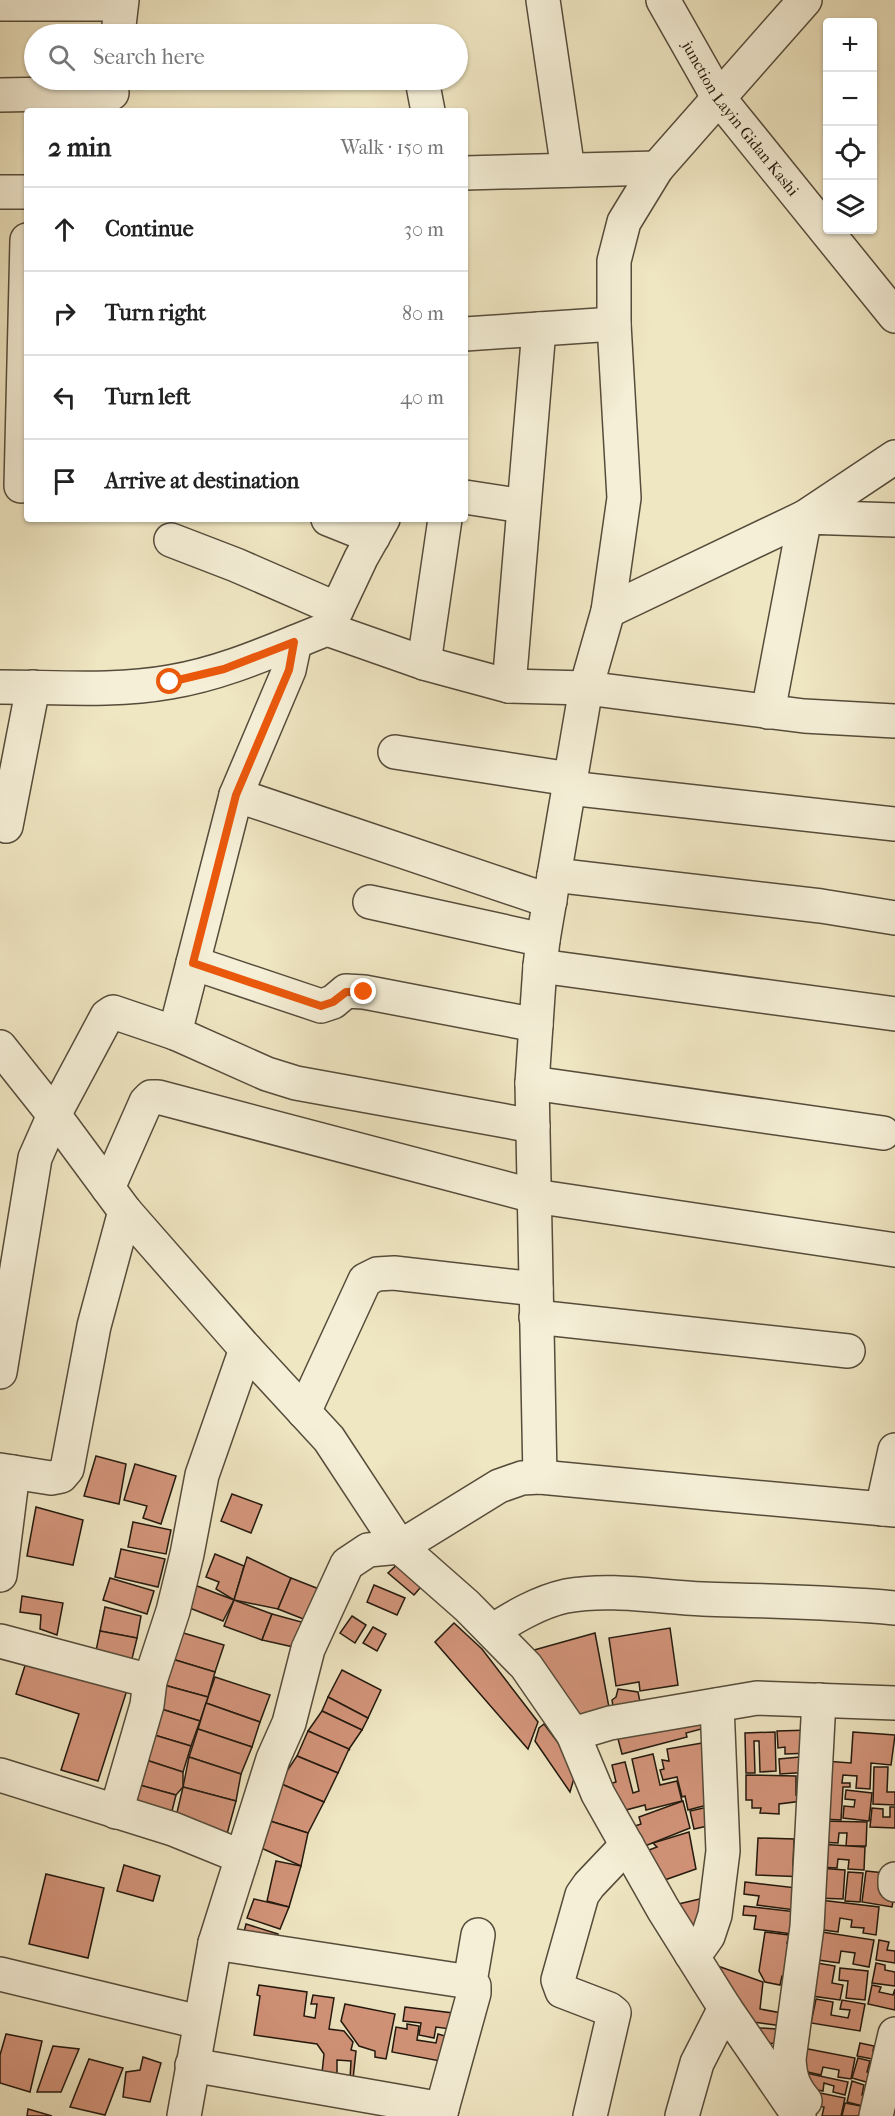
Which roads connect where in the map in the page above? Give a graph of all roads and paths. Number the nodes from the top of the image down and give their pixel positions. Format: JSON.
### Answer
{"nodes":[{"id":1,"x":543,"y":0,"type":"edge"},
{"id":2,"x":663,"y":0,"type":"edge"},
{"id":3,"x":805,"y":0,"type":"edge"},
{"id":4,"x":0,"y":4,"type":"edge"},
{"id":5,"x":120,"y":13,"type":"edge"},
{"id":6,"x":424,"y":90,"type":"edge"},
{"id":7,"x":0,"y":94,"type":"edge"},
{"id":8,"x":112,"y":94,"type":"edge"},
{"id":9,"x":718,"y":97,"type":"junction"},
{"id":10,"x":427,"y":108,"type":"edge"},
{"id":11,"x":657,"y":168,"type":"junction"},
{"id":12,"x":568,"y":170,"type":"junction"},
{"id":13,"x":468,"y":173,"type":"edge"},
{"id":14,"x":0,"y":192,"type":"edge"},
{"id":15,"x":24,"y":192,"type":"edge"},
{"id":16,"x":893,"y":312,"type":"edge"},
{"id":17,"x":614,"y":324,"type":"junction"},
{"id":18,"x":539,"y":329,"type":"junction"},
{"id":19,"x":468,"y":334,"type":"edge"},
{"id":20,"x":24,"y":388,"type":"edge"},
{"id":21,"x":895,"y":457,"type":"edge"},
{"id":22,"x":21,"y":486,"type":"dead end"},
{"id":23,"x":468,"y":497,"type":"edge"},
{"id":24,"x":523,"y":506,"type":"junction"},
{"id":25,"x":805,"y":517,"type":"junction"},
{"id":26,"x":895,"y":520,"type":"edge"},
{"id":27,"x":345,"y":522,"type":"edge"},
{"id":28,"x":445,"y":522,"type":"edge"},
{"id":29,"x":378,"y":528,"type":"edge"},
{"id":30,"x":171,"y":540,"type":"dead end"},
{"id":31,"x":608,"y":610,"type":"junction"},
{"id":32,"x":332,"y":619,"type":"junction"},
{"id":33,"x":294,"y":642,"type":"junction"},
{"id":34,"x":424,"y":663,"type":"junction"},
{"id":35,"x":509,"y":686,"type":"junction"},
{"id":36,"x":0,"y":687,"type":"edge"},
{"id":37,"x":33,"y":687,"type":"junction"},
{"id":38,"x":586,"y":688,"type":"junction"},
{"id":39,"x":768,"y":712,"type":"junction"},
{"id":40,"x":894,"y":713,"type":"edge"},
{"id":41,"x":395,"y":752,"type":"dead end"},
{"id":42,"x":569,"y":783,"type":"junction"},
{"id":43,"x":236,"y":795,"type":"junction"},
{"id":44,"x":895,"y":824,"type":"edge"},
{"id":45,"x":6,"y":826,"type":"dead end"},
{"id":46,"x":552,"y":888,"type":"junction"},
{"id":47,"x":370,"y":902,"type":"dead end"},
{"id":48,"x":895,"y":918,"type":"edge"},
{"id":49,"x":542,"y":953,"type":"junction"},
{"id":50,"x":193,"y":963,"type":"junction"},
{"id":51,"x":895,"y":1014,"type":"edge"},
{"id":52,"x":536,"y":1025,"type":"junction"},
{"id":53,"x":175,"y":1033,"type":"junction"},
{"id":54,"x":3,"y":1057,"type":"edge"},
{"id":55,"x":532,"y":1083,"type":"junction"},
{"id":56,"x":54,"y":1115,"type":"junction"},
{"id":57,"x":533,"y":1126,"type":"junction"},
{"id":58,"x":884,"y":1133,"type":"dead end"},
{"id":59,"x":534,"y":1196,"type":"junction"},
{"id":60,"x":117,"y":1199,"type":"junction"},
{"id":61,"x":10,"y":1244,"type":"edge"},
{"id":62,"x":895,"y":1250,"type":"edge"},
{"id":63,"x":536,"y":1303,"type":"junction"},
{"id":64,"x":246,"y":1349,"type":"junction"},
{"id":65,"x":848,"y":1350,"type":"dead end"},
{"id":66,"x":0,"y":1372,"type":"edge"},
{"id":67,"x":304,"y":1412,"type":"junction"},
{"id":68,"x":895,"y":1450,"type":"edge"},
{"id":69,"x":7,"y":1471,"type":"edge"},
{"id":70,"x":540,"y":1477,"type":"junction"},
{"id":71,"x":889,"y":1510,"type":"edge"},
{"id":72,"x":400,"y":1547,"type":"junction"},
{"id":73,"x":0,"y":1575,"type":"edge"},
{"id":74,"x":895,"y":1608,"type":"edge"},
{"id":75,"x":492,"y":1631,"type":"junction"},
{"id":76,"x":2,"y":1648,"type":"edge"},
{"id":77,"x":150,"y":1681,"type":"junction"},
{"id":78,"x":819,"y":1700,"type":"junction"},
{"id":79,"x":895,"y":1703,"type":"edge"},
{"id":80,"x":717,"y":1705,"type":"junction"},
{"id":81,"x":573,"y":1734,"type":"junction"},
{"id":82,"x":0,"y":1775,"type":"edge"},
{"id":83,"x":116,"y":1812,"type":"junction"},
{"id":84,"x":627,"y":1845,"type":"junction"},
{"id":85,"x":242,"y":1857,"type":"junction"},
{"id":86,"x":895,"y":1879,"type":"edge"},
{"id":87,"x":895,"y":1885,"type":"edge"},
{"id":88,"x":478,"y":1935,"type":"dead end"},
{"id":89,"x":215,"y":1942,"type":"junction"},
{"id":90,"x":691,"y":1954,"type":"junction"},
{"id":91,"x":0,"y":1974,"type":"edge"},
{"id":92,"x":470,"y":1982,"type":"junction"},
{"id":93,"x":725,"y":2008,"type":"junction"},
{"id":94,"x":200,"y":2022,"type":"junction"},
{"id":95,"x":893,"y":2049,"type":"edge"},
{"id":96,"x":192,"y":2065,"type":"junction"},
{"id":97,"x":441,"y":2113,"type":"edge"},
{"id":98,"x":184,"y":2116,"type":"edge"},
{"id":99,"x":590,"y":2116,"type":"edge"},
{"id":100,"x":682,"y":2116,"type":"edge"},
{"id":101,"x":799,"y":2116,"type":"edge"},
{"id":102,"x":817,"y":2116,"type":"edge"},
{"id":103,"x":876,"y":2116,"type":"edge"}],
"edges":[{"from":1,"to":12,"type":"street"},
{"from":2,"to":9,"type":"street","name":"junction Layin Gidan Kashi"},
{"from":3,"to":9,"type":"street"},
{"from":4,"to":5,"type":"street"},
{"from":6,"to":10,"type":"street"},
{"from":7,"to":8,"type":"street"},
{"from":9,"to":11,"type":"street"},
{"from":9,"to":16,"type":"street","name":"junction Layin Gidan Kashi"},
{"from":11,"to":12,"type":"street"},
{"from":11,"to":17,"type":"street"},
{"from":12,"to":13,"type":"street"},
{"from":14,"to":15,"type":"street"},
{"from":17,"to":18,"type":"street"},
{"from":17,"to":31,"type":"street"},
{"from":18,"to":19,"type":"street"},
{"from":18,"to":24,"type":"street"},
{"from":20,"to":22,"type":"street"},
{"from":21,"to":25,"type":"street"},
{"from":23,"to":24,"type":"street"},
{"from":24,"to":35,"type":"street"},
{"from":25,"to":26,"type":"street"},
{"from":25,"to":31,"type":"street"},
{"from":25,"to":39,"type":"street"},
{"from":27,"to":29,"type":"street"},
{"from":28,"to":34,"type":"street"},
{"from":29,"to":32,"type":"street"},
{"from":30,"to":32,"type":"street"},
{"from":31,"to":38,"type":"street"},
{"from":32,"to":33,"type":"street"},
{"from":32,"to":34,"type":"street"},
{"from":33,"to":37,"type":"street"},
{"from":33,"to":43,"type":"street"},
{"from":34,"to":35,"type":"street"},
{"from":35,"to":38,"type":"street"},
{"from":36,"to":37,"type":"street"},
{"from":37,"to":45,"type":"street"},
{"from":38,"to":39,"type":"street"},
{"from":38,"to":42,"type":"street"},
{"from":39,"to":40,"type":"street"},
{"from":41,"to":42,"type":"street"},
{"from":42,"to":44,"type":"street"},
{"from":42,"to":46,"type":"street"},
{"from":43,"to":46,"type":"street"},
{"from":43,"to":50,"type":"street"},
{"from":46,"to":48,"type":"street"},
{"from":46,"to":49,"type":"street"},
{"from":47,"to":49,"type":"street"},
{"from":49,"to":51,"type":"street"},
{"from":49,"to":52,"type":"street"},
{"from":50,"to":52,"type":"street"},
{"from":50,"to":53,"type":"street"},
{"from":52,"to":55,"type":"street"},
{"from":53,"to":56,"type":"street"},
{"from":53,"to":57,"type":"street"},
{"from":54,"to":56,"type":"street"},
{"from":55,"to":57,"type":"street"},
{"from":55,"to":58,"type":"street"},
{"from":56,"to":60,"type":"street"},
{"from":56,"to":61,"type":"street"},
{"from":57,"to":59,"type":"street"},
{"from":59,"to":60,"type":"street"},
{"from":59,"to":62,"type":"street"},
{"from":59,"to":63,"type":"street"},
{"from":60,"to":64,"type":"street"},
{"from":60,"to":69,"type":"street"},
{"from":61,"to":66,"type":"street"},
{"from":63,"to":65,"type":"street"},
{"from":63,"to":67,"type":"street"},
{"from":63,"to":70,"type":"street"},
{"from":64,"to":67,"type":"street"},
{"from":64,"to":77,"type":"street"},
{"from":67,"to":72,"type":"street"},
{"from":68,"to":71,"type":"street"},
{"from":69,"to":73,"type":"street"},
{"from":70,"to":71,"type":"street"},
{"from":70,"to":72,"type":"street"},
{"from":72,"to":75,"type":"street"},
{"from":72,"to":85,"type":"street"},
{"from":74,"to":75,"type":"street"},
{"from":75,"to":81,"type":"street"},
{"from":76,"to":77,"type":"street"},
{"from":77,"to":83,"type":"street"},
{"from":78,"to":79,"type":"street"},
{"from":78,"to":80,"type":"street"},
{"from":78,"to":102,"type":"street"},
{"from":80,"to":81,"type":"street"},
{"from":80,"to":90,"type":"street"},
{"from":81,"to":84,"type":"street"},
{"from":82,"to":83,"type":"street"},
{"from":83,"to":85,"type":"street"},
{"from":84,"to":90,"type":"street"},
{"from":84,"to":99,"type":"street"},
{"from":85,"to":89,"type":"street"},
{"from":86,"to":87,"type":"street"},
{"from":88,"to":92,"type":"street"},
{"from":89,"to":92,"type":"street"},
{"from":89,"to":94,"type":"street"},
{"from":90,"to":93,"type":"street"},
{"from":91,"to":94,"type":"street"},
{"from":92,"to":97,"type":"street"},
{"from":93,"to":100,"type":"street"},
{"from":93,"to":101,"type":"street"},
{"from":94,"to":96,"type":"street"},
{"from":95,"to":103,"type":"street"},
{"from":96,"to":97,"type":"street"},
{"from":96,"to":98,"type":"street"}]}
